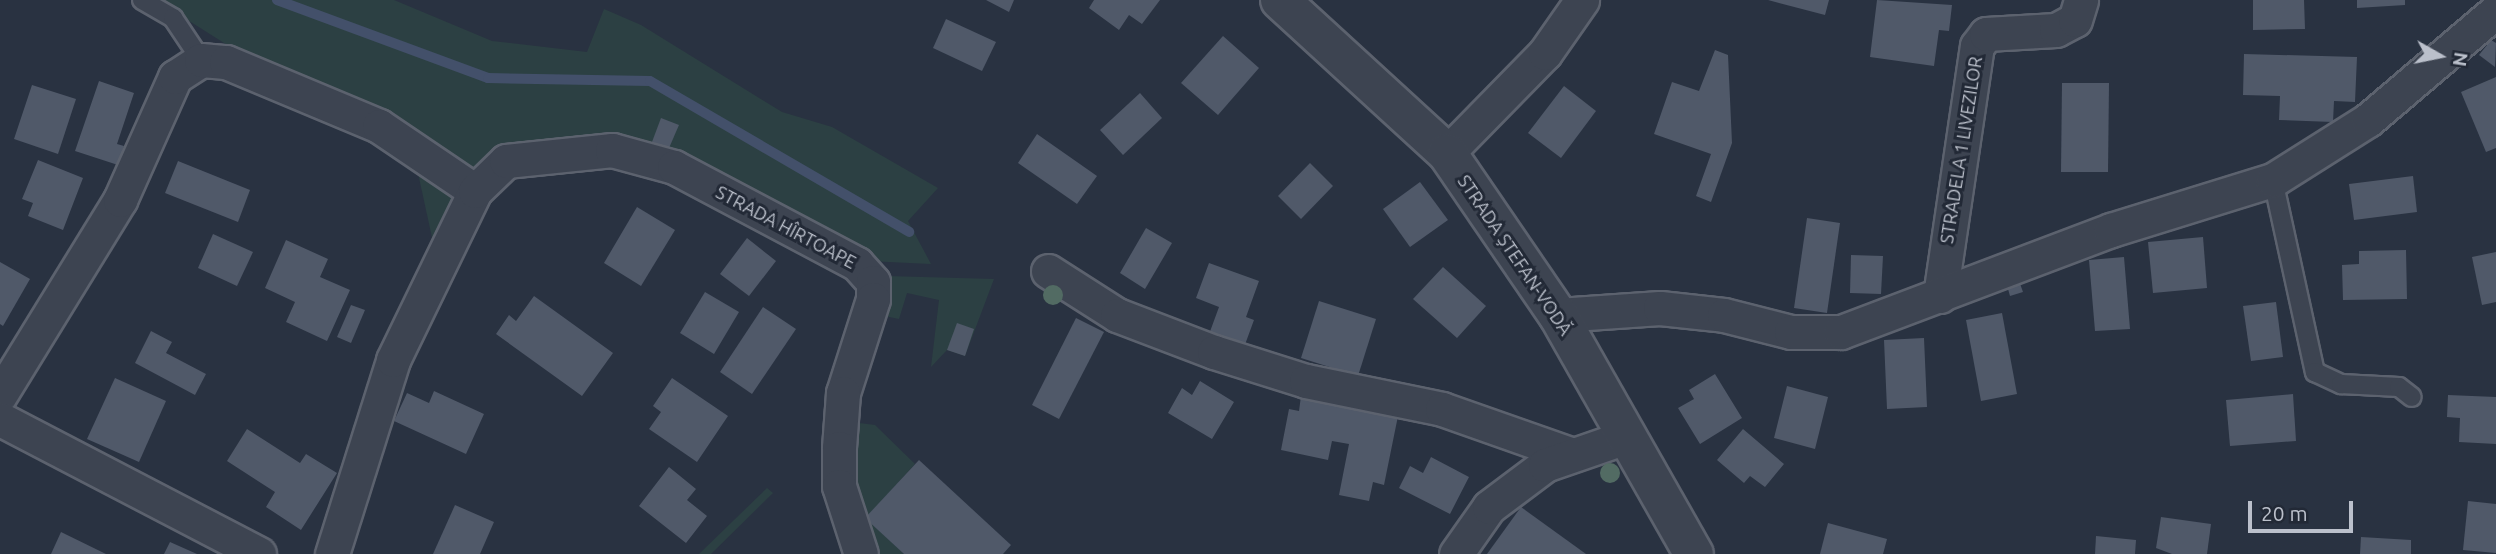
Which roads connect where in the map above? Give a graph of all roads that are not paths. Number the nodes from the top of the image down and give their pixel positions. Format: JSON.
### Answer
{"nodes":[{"id":1,"x":142,"y":0,"type":"edge"},
{"id":2,"x":1280,"y":0,"type":"edge"},
{"id":3,"x":1582,"y":0,"type":"edge"},
{"id":4,"x":2081,"y":0,"type":"edge"},
{"id":5,"x":2496,"y":11,"type":"edge"},
{"id":6,"x":201,"y":60,"type":"junction"},
{"id":7,"x":1447,"y":153,"type":"junction"},
{"id":8,"x":2273,"y":180,"type":"junction"},
{"id":9,"x":475,"y":191,"type":"junction"},
{"id":10,"x":1048,"y":271,"type":"dead end"},
{"id":11,"x":1940,"y":296,"type":"junction"},
{"id":12,"x":1558,"y":315,"type":"junction"},
{"id":13,"x":0,"y":396,"type":"edge"},
{"id":14,"x":2412,"y":397,"type":"dead end"},
{"id":15,"x":0,"y":419,"type":"edge"},
{"id":16,"x":1626,"y":437,"type":"junction"},
{"id":17,"x":1567,"y":453,"type":"junction"},
{"id":18,"x":341,"y":550,"type":"edge"},
{"id":19,"x":259,"y":554,"type":"edge"},
{"id":20,"x":861,"y":554,"type":"edge"},
{"id":21,"x":1456,"y":554,"type":"edge"},
{"id":22,"x":1694,"y":554,"type":"edge"}],
"edges":[{"from":1,"to":6,"type":"lane"},
{"from":2,"to":7,"type":"street","name":"STRADA ȘTEFAN-VODĂ"},
{"from":3,"to":7,"type":"street"},
{"from":4,"to":11,"type":"street","name":"STRADELA 1 LIVEZILOR"},
{"from":5,"to":8,"type":"street"},
{"from":6,"to":9,"type":"street"},
{"from":6,"to":13,"type":"street"},
{"from":7,"to":12,"type":"street","name":"STRADA ȘTEFAN-VODĂ"},
{"from":8,"to":11,"type":"street"},
{"from":8,"to":14,"type":"lane"},
{"from":9,"to":18,"type":"street","name":"STRADA HÎRTOAPE"},
{"from":9,"to":20,"type":"street","name":"STRADA HÎRTOAPE"},
{"from":10,"to":17,"type":"street"},
{"from":11,"to":12,"type":"street"},
{"from":12,"to":16,"type":"street","name":"STRADA ȘTEFAN-VODĂ"},
{"from":15,"to":19,"type":"street"},
{"from":16,"to":17,"type":"street"},
{"from":16,"to":22,"type":"street","name":"STRADA ȘTEFAN-VODĂ"},
{"from":17,"to":21,"type":"street"}]}
